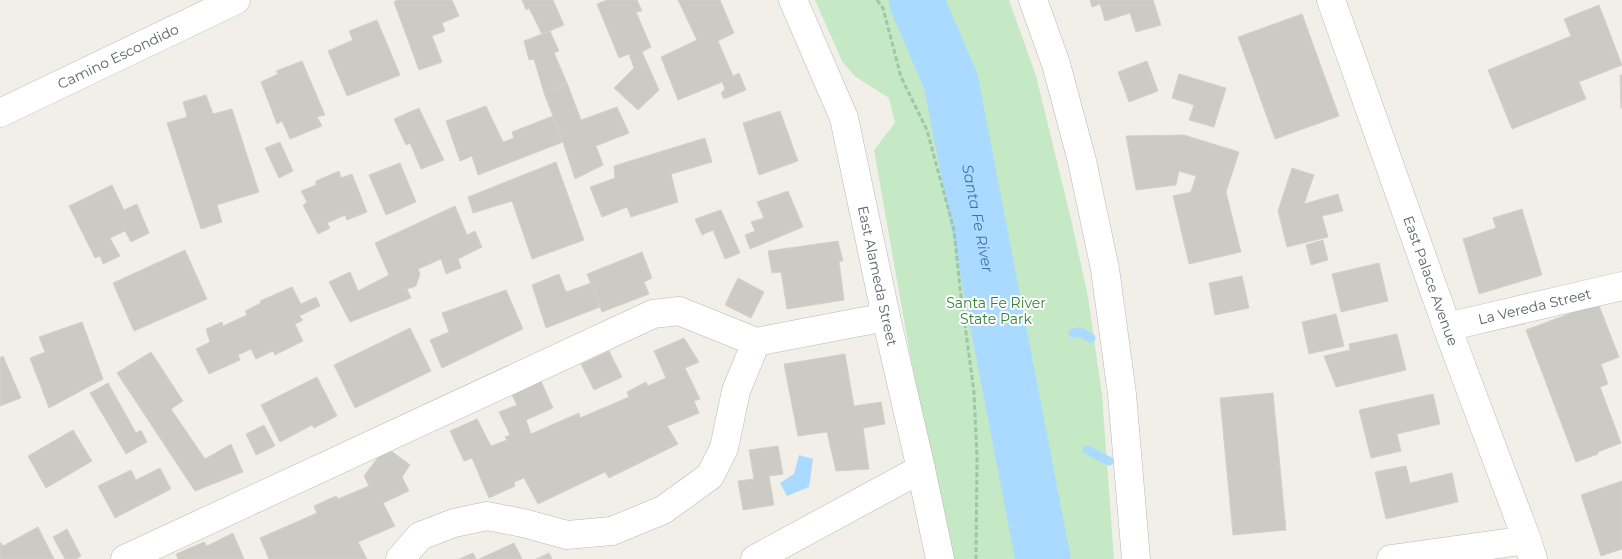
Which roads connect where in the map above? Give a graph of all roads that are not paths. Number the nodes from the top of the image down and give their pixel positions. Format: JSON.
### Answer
{"nodes":[{"id":1,"x":236,"y":0,"type":"edge"},
{"id":2,"x":793,"y":0,"type":"edge"},
{"id":3,"x":1032,"y":0,"type":"edge"},
{"id":4,"x":1331,"y":0,"type":"edge"},
{"id":5,"x":0,"y":113,"type":"edge"},
{"id":6,"x":1622,"y":286,"type":"edge"},
{"id":7,"x":886,"y":317,"type":"junction"},
{"id":8,"x":1446,"y":327,"type":"junction"},
{"id":9,"x":756,"y":342,"type":"junction"},
{"id":10,"x":922,"y":469,"type":"junction"},
{"id":11,"x":1530,"y":550,"type":"edge"},
{"id":12,"x":125,"y":559,"type":"edge"},
{"id":13,"x":400,"y":559,"type":"edge"},
{"id":14,"x":755,"y":559,"type":"edge"},
{"id":15,"x":940,"y":559,"type":"edge"},
{"id":16,"x":1136,"y":559,"type":"edge"},
{"id":17,"x":1391,"y":559,"type":"edge"}],
"edges":[{"from":1,"to":5,"type":"street","name":"Camino Escondido"},
{"from":2,"to":7,"type":"street","name":"East Alameda Street"},
{"from":3,"to":16,"type":"street"},
{"from":4,"to":8,"type":"street","name":"East Palace Avenue"},
{"from":6,"to":8,"type":"street","name":"La Vereda Street"},
{"from":7,"to":9,"type":"street"},
{"from":7,"to":10,"type":"street","name":"East Alameda Street"},
{"from":8,"to":11,"type":"street","name":"East Palace Avenue"},
{"from":9,"to":12,"type":"street"},
{"from":9,"to":13,"type":"street"},
{"from":10,"to":14,"type":"street"},
{"from":10,"to":15,"type":"street","name":"East Alameda Street"},
{"from":11,"to":17,"type":"street"}]}
